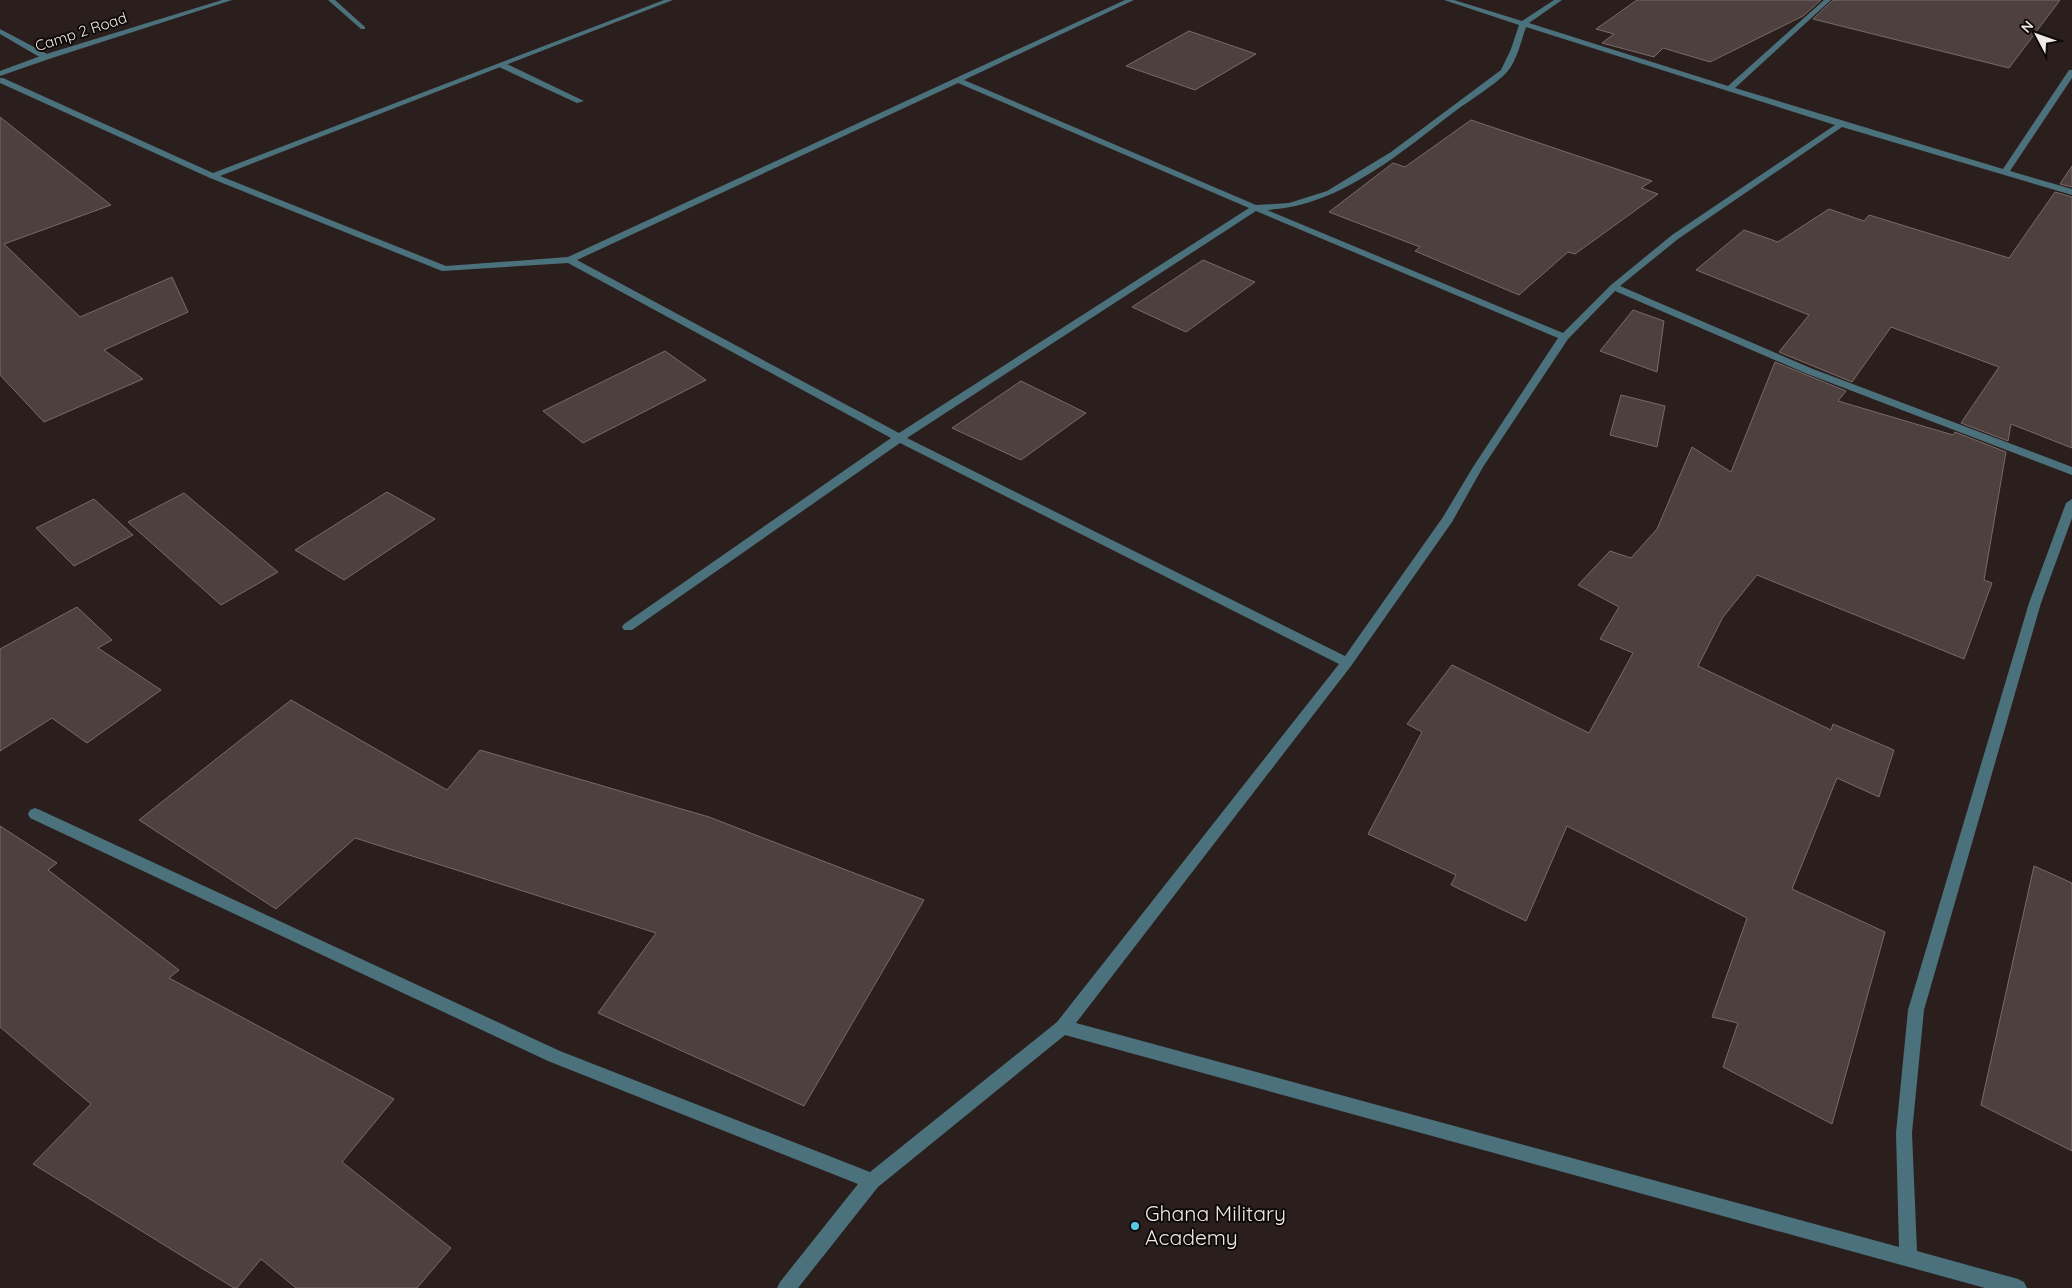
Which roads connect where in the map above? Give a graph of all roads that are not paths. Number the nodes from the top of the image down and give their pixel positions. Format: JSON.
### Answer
{"nodes":[{"id":1,"x":229,"y":0,"type":"edge"},
{"id":2,"x":331,"y":0,"type":"edge"},
{"id":3,"x":670,"y":0,"type":"edge"},
{"id":4,"x":1131,"y":0,"type":"edge"},
{"id":5,"x":1447,"y":0,"type":"edge"},
{"id":6,"x":1558,"y":0,"type":"edge"},
{"id":7,"x":1828,"y":0,"type":"edge"},
{"id":8,"x":1523,"y":24,"type":"junction"},
{"id":9,"x":363,"y":28,"type":"dead end"},
{"id":10,"x":0,"y":31,"type":"edge"},
{"id":11,"x":46,"y":57,"type":"junction"},
{"id":12,"x":502,"y":65,"type":"junction"},
{"id":13,"x":2072,"y":72,"type":"edge"},
{"id":14,"x":0,"y":74,"type":"edge"},
{"id":15,"x":0,"y":80,"type":"edge"},
{"id":16,"x":958,"y":80,"type":"junction"},
{"id":17,"x":1729,"y":89,"type":"junction"},
{"id":18,"x":580,"y":101,"type":"dead end"},
{"id":19,"x":1841,"y":124,"type":"junction"},
{"id":20,"x":2005,"y":172,"type":"junction"},
{"id":21,"x":213,"y":176,"type":"junction"},
{"id":22,"x":2072,"y":192,"type":"edge"},
{"id":23,"x":1255,"y":208,"type":"junction"},
{"id":24,"x":570,"y":260,"type":"junction"},
{"id":25,"x":1614,"y":287,"type":"junction"},
{"id":26,"x":1564,"y":336,"type":"junction"},
{"id":27,"x":899,"y":438,"type":"junction"},
{"id":28,"x":2072,"y":471,"type":"edge"},
{"id":29,"x":2072,"y":503,"type":"edge"},
{"id":30,"x":628,"y":627,"type":"dead end"},
{"id":31,"x":1347,"y":663,"type":"junction"},
{"id":32,"x":36,"y":814,"type":"dead end"},
{"id":33,"x":1062,"y":1027,"type":"junction"},
{"id":34,"x":872,"y":1181,"type":"junction"},
{"id":35,"x":1908,"y":1257,"type":"junction"},
{"id":36,"x":786,"y":1288,"type":"edge"},
{"id":37,"x":2018,"y":1288,"type":"edge"}],
"edges":[{"from":1,"to":11,"type":"street","name":"Camp 2 Road"},
{"from":2,"to":9,"type":"street"},
{"from":3,"to":12,"type":"street"},
{"from":4,"to":16,"type":"street"},
{"from":5,"to":8,"type":"street"},
{"from":6,"to":8,"type":"street"},
{"from":7,"to":17,"type":"street"},
{"from":8,"to":17,"type":"street"},
{"from":8,"to":23,"type":"street"},
{"from":10,"to":11,"type":"street"},
{"from":11,"to":14,"type":"street","name":"Camp 2 Road"},
{"from":12,"to":18,"type":"street"},
{"from":12,"to":21,"type":"street"},
{"from":13,"to":20,"type":"street"},
{"from":15,"to":21,"type":"street"},
{"from":16,"to":23,"type":"street"},
{"from":16,"to":24,"type":"street"},
{"from":17,"to":19,"type":"street"},
{"from":19,"to":20,"type":"street"},
{"from":19,"to":25,"type":"street"},
{"from":20,"to":22,"type":"street"},
{"from":21,"to":24,"type":"street"},
{"from":23,"to":26,"type":"street"},
{"from":23,"to":27,"type":"street"},
{"from":24,"to":27,"type":"street"},
{"from":25,"to":26,"type":"street"},
{"from":25,"to":28,"type":"street"},
{"from":26,"to":31,"type":"street"},
{"from":27,"to":30,"type":"street"},
{"from":27,"to":31,"type":"street"},
{"from":29,"to":35,"type":"street"},
{"from":31,"to":33,"type":"street"},
{"from":32,"to":34,"type":"street"},
{"from":33,"to":34,"type":"street"},
{"from":33,"to":35,"type":"street"},
{"from":34,"to":36,"type":"street"},
{"from":35,"to":37,"type":"street"}]}
